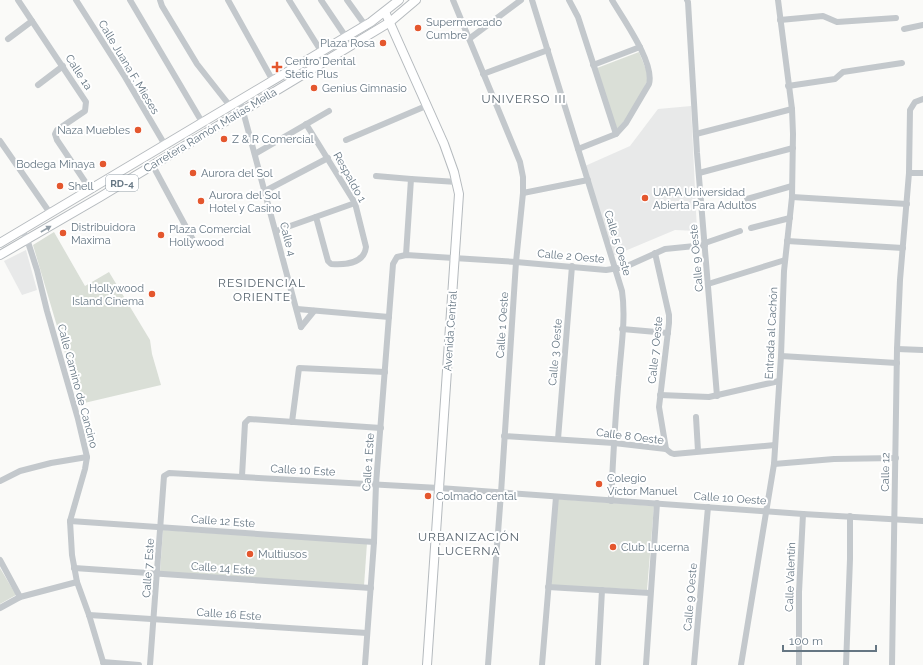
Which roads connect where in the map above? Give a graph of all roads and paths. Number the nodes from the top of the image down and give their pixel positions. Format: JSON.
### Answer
{"nodes":[{"id":1,"x":18,"y":0,"type":"edge"},
{"id":2,"x":76,"y":0,"type":"edge"},
{"id":3,"x":130,"y":0,"type":"edge"},
{"id":4,"x":160,"y":0,"type":"edge"},
{"id":5,"x":236,"y":0,"type":"edge"},
{"id":6,"x":289,"y":0,"type":"edge"},
{"id":7,"x":321,"y":0,"type":"edge"},
{"id":8,"x":347,"y":0,"type":"edge"},
{"id":9,"x":399,"y":0,"type":"edge"},
{"id":10,"x":416,"y":0,"type":"edge"},
{"id":11,"x":452,"y":0,"type":"edge"},
{"id":12,"x":521,"y":0,"type":"edge"},
{"id":13,"x":532,"y":0,"type":"edge"},
{"id":14,"x":569,"y":0,"type":"edge"},
{"id":15,"x":612,"y":0,"type":"edge"},
{"id":16,"x":687,"y":0,"type":"edge"},
{"id":17,"x":778,"y":0,"type":"edge"},
{"id":18,"x":229,"y":2,"type":"edge"},
{"id":19,"x":385,"y":12,"type":"junction"},
{"id":20,"x":896,"y":18,"type":"dead end"},
{"id":21,"x":780,"y":20,"type":"junction"},
{"id":22,"x":32,"y":21,"type":"junction"},
{"id":23,"x":390,"y":22,"type":"junction"},
{"id":24,"x":365,"y":25,"type":"junction"},
{"id":25,"x":923,"y":25,"type":"edge"},
{"id":26,"x":904,"y":29,"type":"dead end"},
{"id":27,"x":346,"y":37,"type":"junction"},
{"id":28,"x":8,"y":38,"type":"dead end"},
{"id":29,"x":469,"y":39,"type":"junction"},
{"id":30,"x":640,"y":47,"type":"junction"},
{"id":31,"x":548,"y":50,"type":"junction"},
{"id":32,"x":321,"y":52,"type":"junction"},
{"id":33,"x":902,"y":63,"type":"dead end"},
{"id":34,"x":593,"y":65,"type":"junction"},
{"id":35,"x":63,"y":66,"type":"junction"},
{"id":36,"x":483,"y":74,"type":"junction"},
{"id":37,"x":273,"y":81,"type":"junction"},
{"id":38,"x":38,"y":85,"type":"dead end"},
{"id":39,"x":788,"y":86,"type":"junction"},
{"id":40,"x":923,"y":99,"type":"edge"},
{"id":41,"x":240,"y":100,"type":"junction"},
{"id":42,"x":230,"y":106,"type":"junction"},
{"id":43,"x":426,"y":106,"type":"junction"},
{"id":44,"x":792,"y":109,"type":"junction"},
{"id":45,"x":243,"y":110,"type":"junction"},
{"id":46,"x":329,"y":111,"type":"dead end"},
{"id":47,"x":202,"y":122,"type":"junction"},
{"id":48,"x":306,"y":124,"type":"junction"},
{"id":49,"x":616,"y":134,"type":"junction"},
{"id":50,"x":696,"y":134,"type":"junction"},
{"id":51,"x":346,"y":140,"type":"dead end"},
{"id":52,"x":0,"y":141,"type":"edge"},
{"id":53,"x":165,"y":145,"type":"junction"},
{"id":54,"x":793,"y":148,"type":"junction"},
{"id":55,"x":578,"y":149,"type":"junction"},
{"id":56,"x":255,"y":154,"type":"junction"},
{"id":57,"x":328,"y":158,"type":"junction"},
{"id":58,"x":152,"y":164,"type":"junction"},
{"id":59,"x":699,"y":173,"type":"junction"},
{"id":60,"x":909,"y":173,"type":"junction"},
{"id":61,"x":923,"y":174,"type":"edge"},
{"id":62,"x":376,"y":176,"type":"dead end"},
{"id":63,"x":411,"y":179,"type":"junction"},
{"id":64,"x":588,"y":180,"type":"junction"},
{"id":65,"x":457,"y":182,"type":"junction"},
{"id":66,"x":792,"y":186,"type":"junction"},
{"id":67,"x":90,"y":189,"type":"junction"},
{"id":68,"x":265,"y":191,"type":"junction"},
{"id":69,"x":523,"y":193,"type":"junction"},
{"id":70,"x":792,"y":197,"type":"junction"},
{"id":71,"x":747,"y":199,"type":"dead end"},
{"id":72,"x":355,"y":203,"type":"junction"},
{"id":73,"x":907,"y":204,"type":"junction"},
{"id":74,"x":50,"y":213,"type":"junction"},
{"id":75,"x":316,"y":217,"type":"junction"},
{"id":76,"x":790,"y":218,"type":"junction"},
{"id":77,"x":751,"y":228,"type":"dead end"},
{"id":78,"x":21,"y":230,"type":"junction"},
{"id":79,"x":276,"y":231,"type":"junction"},
{"id":80,"x":740,"y":231,"type":"dead end"},
{"id":81,"x":27,"y":239,"type":"junction"},
{"id":82,"x":194,"y":240,"type":"dead end"},
{"id":83,"x":787,"y":241,"type":"junction"},
{"id":84,"x":0,"y":243,"type":"edge"},
{"id":85,"x":705,"y":244,"type":"junction"},
{"id":86,"x":903,"y":248,"type":"junction"},
{"id":87,"x":655,"y":253,"type":"junction"},
{"id":88,"x":406,"y":255,"type":"junction"},
{"id":89,"x":0,"y":256,"type":"edge"},
{"id":90,"x":455,"y":258,"type":"junction"},
{"id":91,"x":785,"y":260,"type":"junction"},
{"id":92,"x":516,"y":262,"type":"junction"},
{"id":93,"x":572,"y":266,"type":"junction"},
{"id":94,"x":615,"y":269,"type":"junction"},
{"id":95,"x":708,"y":284,"type":"junction"},
{"id":96,"x":297,"y":309,"type":"junction"},
{"id":97,"x":314,"y":311,"type":"junction"},
{"id":98,"x":389,"y":317,"type":"junction"},
{"id":99,"x":622,"y":329,"type":"junction"},
{"id":100,"x":668,"y":332,"type":"junction"},
{"id":101,"x":897,"y":349,"type":"junction"},
{"id":102,"x":923,"y":350,"type":"edge"},
{"id":103,"x":781,"y":356,"type":"junction"},
{"id":104,"x":897,"y":363,"type":"junction"},
{"id":105,"x":386,"y":372,"type":"junction"},
{"id":106,"x":779,"y":381,"type":"junction"},
{"id":107,"x":660,"y":395,"type":"junction"},
{"id":108,"x":717,"y":396,"type":"junction"},
{"id":109,"x":696,"y":417,"type":"dead end"},
{"id":110,"x":292,"y":422,"type":"junction"},
{"id":111,"x":381,"y":428,"type":"junction"},
{"id":112,"x":504,"y":436,"type":"junction"},
{"id":113,"x":558,"y":439,"type":"junction"},
{"id":114,"x":614,"y":442,"type":"junction"},
{"id":115,"x":775,"y":445,"type":"junction"},
{"id":116,"x":666,"y":449,"type":"junction"},
{"id":117,"x":698,"y":451,"type":"junction"},
{"id":118,"x":86,"y":457,"type":"junction"},
{"id":119,"x":896,"y":458,"type":"junction"},
{"id":120,"x":774,"y":464,"type":"junction"},
{"id":121,"x":166,"y":474,"type":"joint"},
{"id":122,"x":242,"y":476,"type":"junction"},
{"id":123,"x":0,"y":481,"type":"edge"},
{"id":124,"x":376,"y":484,"type":"junction"},
{"id":125,"x":439,"y":488,"type":"junction"},
{"id":126,"x":501,"y":493,"type":"junction"},
{"id":127,"x":556,"y":497,"type":"junction"},
{"id":128,"x":612,"y":501,"type":"junction"},
{"id":129,"x":658,"y":503,"type":"junction"},
{"id":130,"x":708,"y":507,"type":"junction"},
{"id":131,"x":766,"y":511,"type":"junction"},
{"id":132,"x":803,"y":514,"type":"junction"},
{"id":133,"x":850,"y":516,"type":"junction"},
{"id":134,"x":895,"y":519,"type":"junction"},
{"id":135,"x":923,"y":520,"type":"edge"},
{"id":136,"x":70,"y":521,"type":"junction"},
{"id":137,"x":161,"y":527,"type":"junction"},
{"id":138,"x":374,"y":542,"type":"junction"},
{"id":139,"x":0,"y":560,"type":"edge"},
{"id":140,"x":74,"y":568,"type":"junction"},
{"id":141,"x":157,"y":574,"type":"junction"},
{"id":142,"x":77,"y":582,"type":"junction"},
{"id":143,"x":548,"y":587,"type":"junction"},
{"id":144,"x":371,"y":588,"type":"junction"},
{"id":145,"x":602,"y":590,"type":"junction"},
{"id":146,"x":650,"y":593,"type":"junction"},
{"id":147,"x":20,"y":597,"type":"junction"},
{"id":148,"x":0,"y":608,"type":"edge"},
{"id":149,"x":89,"y":615,"type":"junction"},
{"id":150,"x":154,"y":619,"type":"junction"},
{"id":151,"x":367,"y":633,"type":"junction"},
{"id":152,"x":104,"y":664,"type":"edge"},
{"id":153,"x":139,"y":665,"type":"edge"},
{"id":154,"x":150,"y":665,"type":"edge"},
{"id":155,"x":365,"y":665,"type":"edge"},
{"id":156,"x":427,"y":665,"type":"edge"},
{"id":157,"x":488,"y":665,"type":"edge"},
{"id":158,"x":542,"y":665,"type":"edge"},
{"id":159,"x":598,"y":665,"type":"edge"},
{"id":160,"x":646,"y":665,"type":"edge"},
{"id":161,"x":694,"y":665,"type":"edge"},
{"id":162,"x":741,"y":665,"type":"edge"},
{"id":163,"x":799,"y":665,"type":"edge"},
{"id":164,"x":846,"y":665,"type":"edge"},
{"id":165,"x":892,"y":665,"type":"edge"}],
"edges":[{"from":1,"to":22,"type":"street","name":"Calle 1a"},
{"from":2,"to":53,"type":"street","name":"Calle Juana F. Mieses"},
{"from":3,"to":47,"type":"street"},
{"from":4,"to":42,"type":"street"},
{"from":5,"to":18,"type":"street"},
{"from":6,"to":32,"type":"street"},
{"from":7,"to":27,"type":"street"},
{"from":8,"to":24,"type":"street"},
{"from":9,"to":19,"type":"main road","name":"Carretera Ramón Matías Mella","number":"RD-4"},
{"from":10,"to":23,"type":"main road","name":"Carretera Ramón Matías Mella","number":"RD-4"},
{"from":11,"to":29,"type":"street","name":"Calle 1 Oeste"},
{"from":12,"to":29,"type":"street"},
{"from":13,"to":31,"type":"street","name":"Calle 5 Oeste"},
{"from":14,"to":34,"type":"street"},
{"from":15,"to":30,"type":"street"},
{"from":16,"to":50,"type":"street","name":"Calle 9 Oeste"},
{"from":17,"to":21,"type":"street","name":"Entrada al Cachón"},
{"from":18,"to":37,"type":"street"},
{"from":19,"to":23,"type":"main road","name":"Avenida Central"},
{"from":19,"to":24,"type":"main road","name":"Carretera Ramón Matías Mella","number":"RD-4"},
{"from":20,"to":21,"type":"street"},
{"from":21,"to":39,"type":"street","name":"Entrada al Cachón"},
{"from":22,"to":28,"type":"street"},
{"from":22,"to":35,"type":"street","name":"Calle 1a"},
{"from":23,"to":43,"type":"main road","name":"Avenida Central"},
{"from":23,"to":45,"type":"main road","name":"Carretera Ramón Matías Mella","number":"RD-4"},
{"from":24,"to":27,"type":"main road","name":"Carretera Ramón Matías Mella","number":"RD-4"},
{"from":25,"to":26,"type":"street"},
{"from":27,"to":32,"type":"main road","name":"Carretera Ramón Matías Mella","number":"RD-4"},
{"from":29,"to":36,"type":"street","name":"Calle 1 Oeste"},
{"from":30,"to":34,"type":"street"},
{"from":30,"to":49,"type":"street"},
{"from":31,"to":36,"type":"street"},
{"from":31,"to":55,"type":"street","name":"Calle 5 Oeste"},
{"from":32,"to":37,"type":"main road","name":"Carretera Ramón Matías Mella","number":"RD-4"},
{"from":33,"to":39,"type":"street"},
{"from":34,"to":49,"type":"street"},
{"from":35,"to":38,"type":"street"},
{"from":35,"to":67,"type":"street","name":"Calle 1a"},
{"from":36,"to":69,"type":"street","name":"Calle 1 Oeste"},
{"from":37,"to":41,"type":"main road","name":"Carretera Ramón Matías Mella","number":"RD-4"},
{"from":39,"to":44,"type":"street","name":"Entrada al Cachón"},
{"from":40,"to":60,"type":"street","name":"Calle 12"},
{"from":41,"to":42,"type":"main road","name":"Carretera Ramón Matías Mella","number":"RD-4"},
{"from":41,"to":45,"type":"street","name":"Calle 4"},
{"from":42,"to":47,"type":"main road","name":"Carretera Ramón Matías Mella","number":"RD-4"},
{"from":43,"to":51,"type":"street"},
{"from":43,"to":65,"type":"main road","name":"Avenida Central"},
{"from":44,"to":50,"type":"street"},
{"from":44,"to":54,"type":"street","name":"Entrada al Cachón"},
{"from":45,"to":56,"type":"street","name":"Calle 4"},
{"from":45,"to":58,"type":"main road","name":"Carretera Ramón Matías Mella","number":"RD-4"},
{"from":46,"to":48,"type":"street"},
{"from":47,"to":53,"type":"main road","name":"Carretera Ramón Matías Mella","number":"RD-4"},
{"from":48,"to":56,"type":"street"},
{"from":48,"to":57,"type":"street","name":"Respaldo 1"},
{"from":49,"to":55,"type":"street"},
{"from":50,"to":59,"type":"street","name":"Calle 9 Oeste"},
{"from":52,"to":74,"type":"street"},
{"from":53,"to":67,"type":"main road","name":"Carretera Ramón Matías Mella","number":"RD-4"},
{"from":54,"to":59,"type":"street"},
{"from":54,"to":66,"type":"street","name":"Entrada al Cachón"},
{"from":55,"to":64,"type":"street","name":"Calle 5 Oeste"},
{"from":56,"to":68,"type":"street","name":"Calle 4"},
{"from":57,"to":68,"type":"street"},
{"from":57,"to":72,"type":"street","name":"Respaldo 1"},
{"from":81,"to":58,"type":"main road","name":"Carretera Ramón Matías Mella","number":"RD-4","one_way":true},
{"from":58,"to":82,"type":"street"},
{"from":59,"to":85,"type":"street","name":"Calle 9 Oeste"},
{"from":60,"to":61,"type":"street"},
{"from":60,"to":73,"type":"street","name":"Calle 12"},
{"from":62,"to":63,"type":"street"},
{"from":63,"to":65,"type":"street"},
{"from":63,"to":88,"type":"street"},
{"from":64,"to":69,"type":"street"},
{"from":64,"to":94,"type":"street","name":"Calle 5 Oeste"},
{"from":65,"to":90,"type":"main road","name":"Avenida Central"},
{"from":66,"to":70,"type":"street","name":"Entrada al Cachón"},
{"from":66,"to":71,"type":"street"},
{"from":67,"to":74,"type":"main road","name":"Carretera Ramón Matías Mella","number":"RD-4"},
{"from":68,"to":79,"type":"street","name":"Calle 4"},
{"from":69,"to":92,"type":"street","name":"Calle 1 Oeste"},
{"from":70,"to":73,"type":"street"},
{"from":70,"to":76,"type":"street","name":"Entrada al Cachón"},
{"from":72,"to":75,"type":"street"},
{"from":72,"to":75,"type":"street","name":"Respaldo 1"},
{"from":73,"to":86,"type":"street","name":"Calle 12"},
{"from":74,"to":78,"type":"main road","name":"Carretera Ramón Matías Mella","number":"RD-4"},
{"from":75,"to":79,"type":"street"},
{"from":76,"to":77,"type":"street"},
{"from":76,"to":83,"type":"street","name":"Entrada al Cachón"},
{"from":78,"to":81,"type":"street","name":"Calle Camino de Cancino"},
{"from":78,"to":84,"type":"main road","name":"Carretera Ramón Matías Mella","number":"RD-4"},
{"from":79,"to":96,"type":"street","name":"Calle 4"},
{"from":80,"to":85,"type":"street","name":"Calle 2 Oeste"},
{"from":81,"to":89,"type":"main road","name":"Carretera Ramón Matías Mella","number":"RD-4"},
{"from":81,"to":118,"type":"street","name":"Calle Camino de Cancino"},
{"from":83,"to":86,"type":"street"},
{"from":83,"to":91,"type":"street","name":"Entrada al Cachón"},
{"from":85,"to":87,"type":"street","name":"Calle 2 Oeste"},
{"from":85,"to":95,"type":"street","name":"Calle 9 Oeste"},
{"from":86,"to":101,"type":"street","name":"Calle 12"},
{"from":87,"to":94,"type":"street","name":"Calle 2 Oeste"},
{"from":87,"to":100,"type":"street","name":"Calle 7 Oeste"},
{"from":88,"to":90,"type":"street","name":"Calle 2 Oeste"},
{"from":88,"to":98,"type":"street","name":"Calle 1 Este"},
{"from":90,"to":92,"type":"street","name":"Calle 2 Oeste"},
{"from":90,"to":125,"type":"main road","name":"Avenida Central"},
{"from":91,"to":95,"type":"street"},
{"from":91,"to":103,"type":"street","name":"Entrada al Cachón"},
{"from":92,"to":93,"type":"street","name":"Calle 2 Oeste"},
{"from":92,"to":112,"type":"street","name":"Calle 1 Oeste"},
{"from":93,"to":94,"type":"street","name":"Calle 2 Oeste"},
{"from":93,"to":113,"type":"street","name":"Calle 3 Oeste"},
{"from":94,"to":99,"type":"street","name":"Calle 5 Oeste"},
{"from":95,"to":108,"type":"street","name":"Calle 9 Oeste"},
{"from":96,"to":97,"type":"street"},
{"from":96,"to":97,"type":"street","name":"Calle 4"},
{"from":97,"to":98,"type":"street"},
{"from":98,"to":105,"type":"street","name":"Calle 1 Este"},
{"from":99,"to":100,"type":"street"},
{"from":99,"to":114,"type":"street","name":"Calle 5 Oeste"},
{"from":100,"to":107,"type":"street","name":"Calle 7 Oeste"},
{"from":101,"to":102,"type":"street"},
{"from":101,"to":104,"type":"street","name":"Calle 12"},
{"from":103,"to":104,"type":"street"},
{"from":103,"to":106,"type":"street","name":"Entrada al Cachón"},
{"from":104,"to":119,"type":"street","name":"Calle 12"},
{"from":105,"to":110,"type":"street"},
{"from":105,"to":111,"type":"street","name":"Calle 1 Este"},
{"from":106,"to":108,"type":"street"},
{"from":106,"to":115,"type":"street","name":"Entrada al Cachón"},
{"from":107,"to":108,"type":"street"},
{"from":107,"to":116,"type":"street","name":"Calle 7 Oeste"},
{"from":109,"to":117,"type":"street"},
{"from":110,"to":111,"type":"street"},
{"from":110,"to":122,"type":"street"},
{"from":111,"to":124,"type":"street","name":"Calle 1 Este"},
{"from":112,"to":113,"type":"street","name":"Calle 8 Oeste"},
{"from":112,"to":126,"type":"street","name":"Calle 1 Oeste"},
{"from":113,"to":114,"type":"street","name":"Calle 8 Oeste"},
{"from":114,"to":116,"type":"street","name":"Calle 8 Oeste"},
{"from":114,"to":128,"type":"street","name":"Calle 5 Oeste"},
{"from":115,"to":117,"type":"street","name":"Calle 8 Oeste"},
{"from":115,"to":120,"type":"street","name":"Entrada al Cachón"},
{"from":116,"to":117,"type":"street","name":"Calle 8 Oeste"},
{"from":118,"to":123,"type":"street"},
{"from":118,"to":136,"type":"street","name":"Calle Camino de Cancino"},
{"from":119,"to":120,"type":"street"},
{"from":119,"to":134,"type":"street","name":"Calle 12"},
{"from":120,"to":131,"type":"street","name":"Entrada al Cachón"},
{"from":121,"to":122,"type":"street","name":"Calle 10 Este"},
{"from":121,"to":137,"type":"street","name":"Calle 7 Este"},
{"from":122,"to":124,"type":"street","name":"Calle 10 Este"},
{"from":124,"to":125,"type":"street","name":"Calle 10 Este"},
{"from":124,"to":138,"type":"street","name":"Calle 1 Este"},
{"from":125,"to":126,"type":"street","name":"Calle 10 Oeste"},
{"from":125,"to":156,"type":"main road","name":"Avenida Central"},
{"from":126,"to":127,"type":"street","name":"Calle 10 Oeste"},
{"from":126,"to":157,"type":"street","name":"Calle 1 Oeste"},
{"from":127,"to":128,"type":"street","name":"Calle 10 Oeste"},
{"from":127,"to":143,"type":"street"},
{"from":128,"to":129,"type":"street","name":"Calle 10 Oeste"},
{"from":129,"to":130,"type":"street","name":"Calle 10 Oeste"},
{"from":129,"to":146,"type":"street"},
{"from":130,"to":131,"type":"street","name":"Calle 10 Oeste"},
{"from":130,"to":161,"type":"street","name":"Calle 9 Oeste"},
{"from":131,"to":132,"type":"street","name":"Calle 10 Oeste"},
{"from":131,"to":162,"type":"street","name":"Entrada al Cachón"},
{"from":132,"to":133,"type":"street","name":"Calle 10 Oeste"},
{"from":132,"to":163,"type":"street","name":"Calle Valentín"},
{"from":133,"to":134,"type":"street","name":"Calle 10 Oeste"},
{"from":133,"to":164,"type":"street"},
{"from":134,"to":135,"type":"street","name":"Calle 10 Oeste"},
{"from":134,"to":165,"type":"street","name":"Calle 12"},
{"from":136,"to":137,"type":"street","name":"Calle 12 Este"},
{"from":136,"to":140,"type":"street","name":"Calle Camino de Cancino"},
{"from":137,"to":138,"type":"street","name":"Calle 12 Este"},
{"from":137,"to":141,"type":"street","name":"Calle 7 Este"},
{"from":138,"to":144,"type":"street","name":"Calle 1 Este"},
{"from":139,"to":147,"type":"street"},
{"from":140,"to":141,"type":"street","name":"Calle 14 Este"},
{"from":140,"to":142,"type":"street","name":"Calle Camino de Cancino"},
{"from":141,"to":144,"type":"street","name":"Calle 14 Este"},
{"from":141,"to":150,"type":"street","name":"Calle 7 Este"},
{"from":142,"to":147,"type":"street"},
{"from":142,"to":149,"type":"street","name":"Calle Camino de Cancino"},
{"from":143,"to":145,"type":"street"},
{"from":143,"to":158,"type":"street"},
{"from":144,"to":151,"type":"street","name":"Calle 1 Este"},
{"from":145,"to":146,"type":"street"},
{"from":145,"to":159,"type":"street"},
{"from":146,"to":160,"type":"street"},
{"from":147,"to":148,"type":"street"},
{"from":149,"to":150,"type":"street","name":"Calle 16 Este"},
{"from":149,"to":152,"type":"street","name":"Calle Camino de Cancino"},
{"from":150,"to":151,"type":"street","name":"Calle 16 Este"},
{"from":150,"to":154,"type":"street","name":"Calle 7 Este"},
{"from":151,"to":155,"type":"street","name":"Calle 1 Este"},
{"from":152,"to":153,"type":"street"}]}
